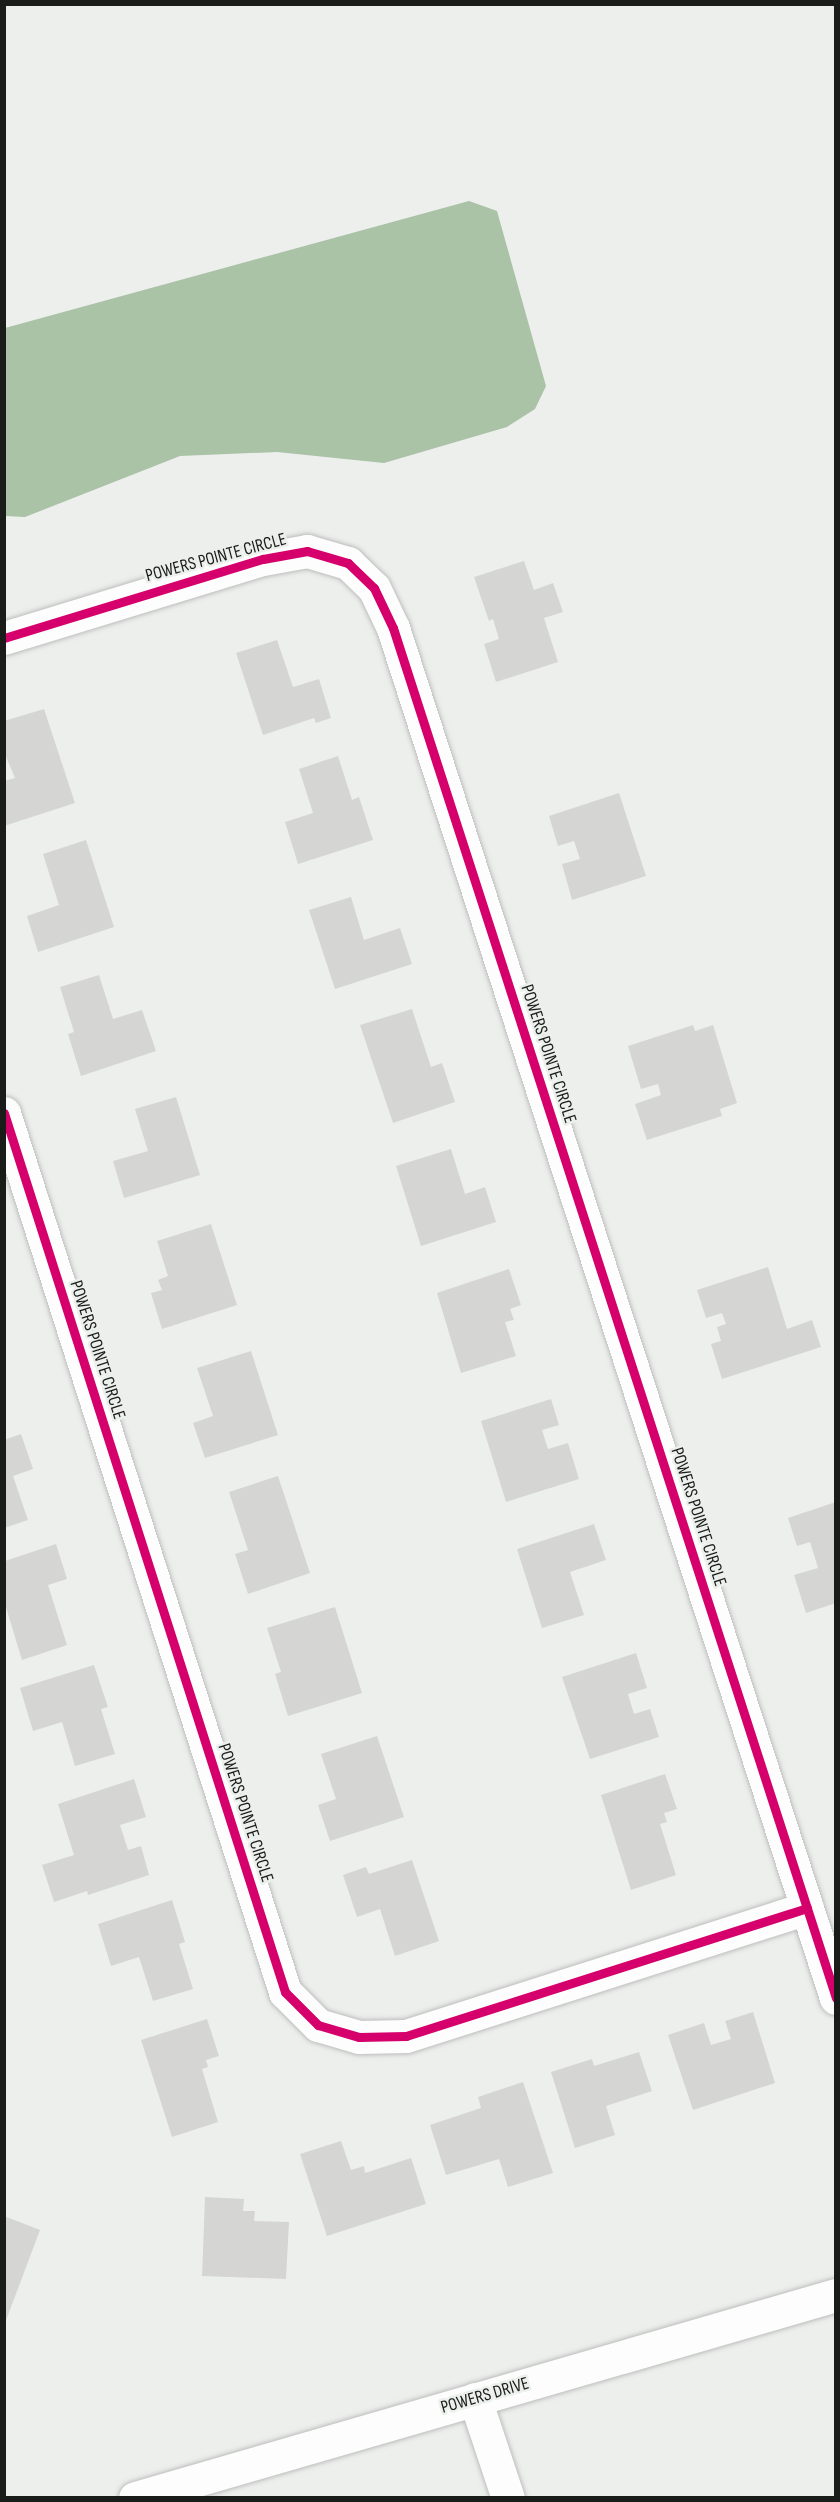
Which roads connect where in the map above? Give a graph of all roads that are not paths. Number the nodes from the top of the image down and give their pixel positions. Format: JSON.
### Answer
{"nodes":[{"id":1,"x":4,"y":638,"type":"edge"},
{"id":2,"x":4,"y":1113,"type":"edge"},
{"id":3,"x":807,"y":1908,"type":"junction"},
{"id":4,"x":836,"y":1998,"type":"edge"},
{"id":5,"x":836,"y":2295,"type":"edge"},
{"id":6,"x":475,"y":2398,"type":"junction"},
{"id":7,"x":135,"y":2498,"type":"edge"},
{"id":8,"x":508,"y":2498,"type":"edge"}],
"edges":[{"from":1,"to":3,"type":"street","name":"POWERS POINTE CIRCLE"},
{"from":2,"to":3,"type":"street","name":"POWERS POINTE CIRCLE"},
{"from":3,"to":4,"type":"street","name":"POWERS POINTE CIRCLE"},
{"from":5,"to":6,"type":"street","name":"POWERS DRIVE"},
{"from":6,"to":7,"type":"street","name":"POWERS DRIVE"},
{"from":6,"to":8,"type":"street"}]}
